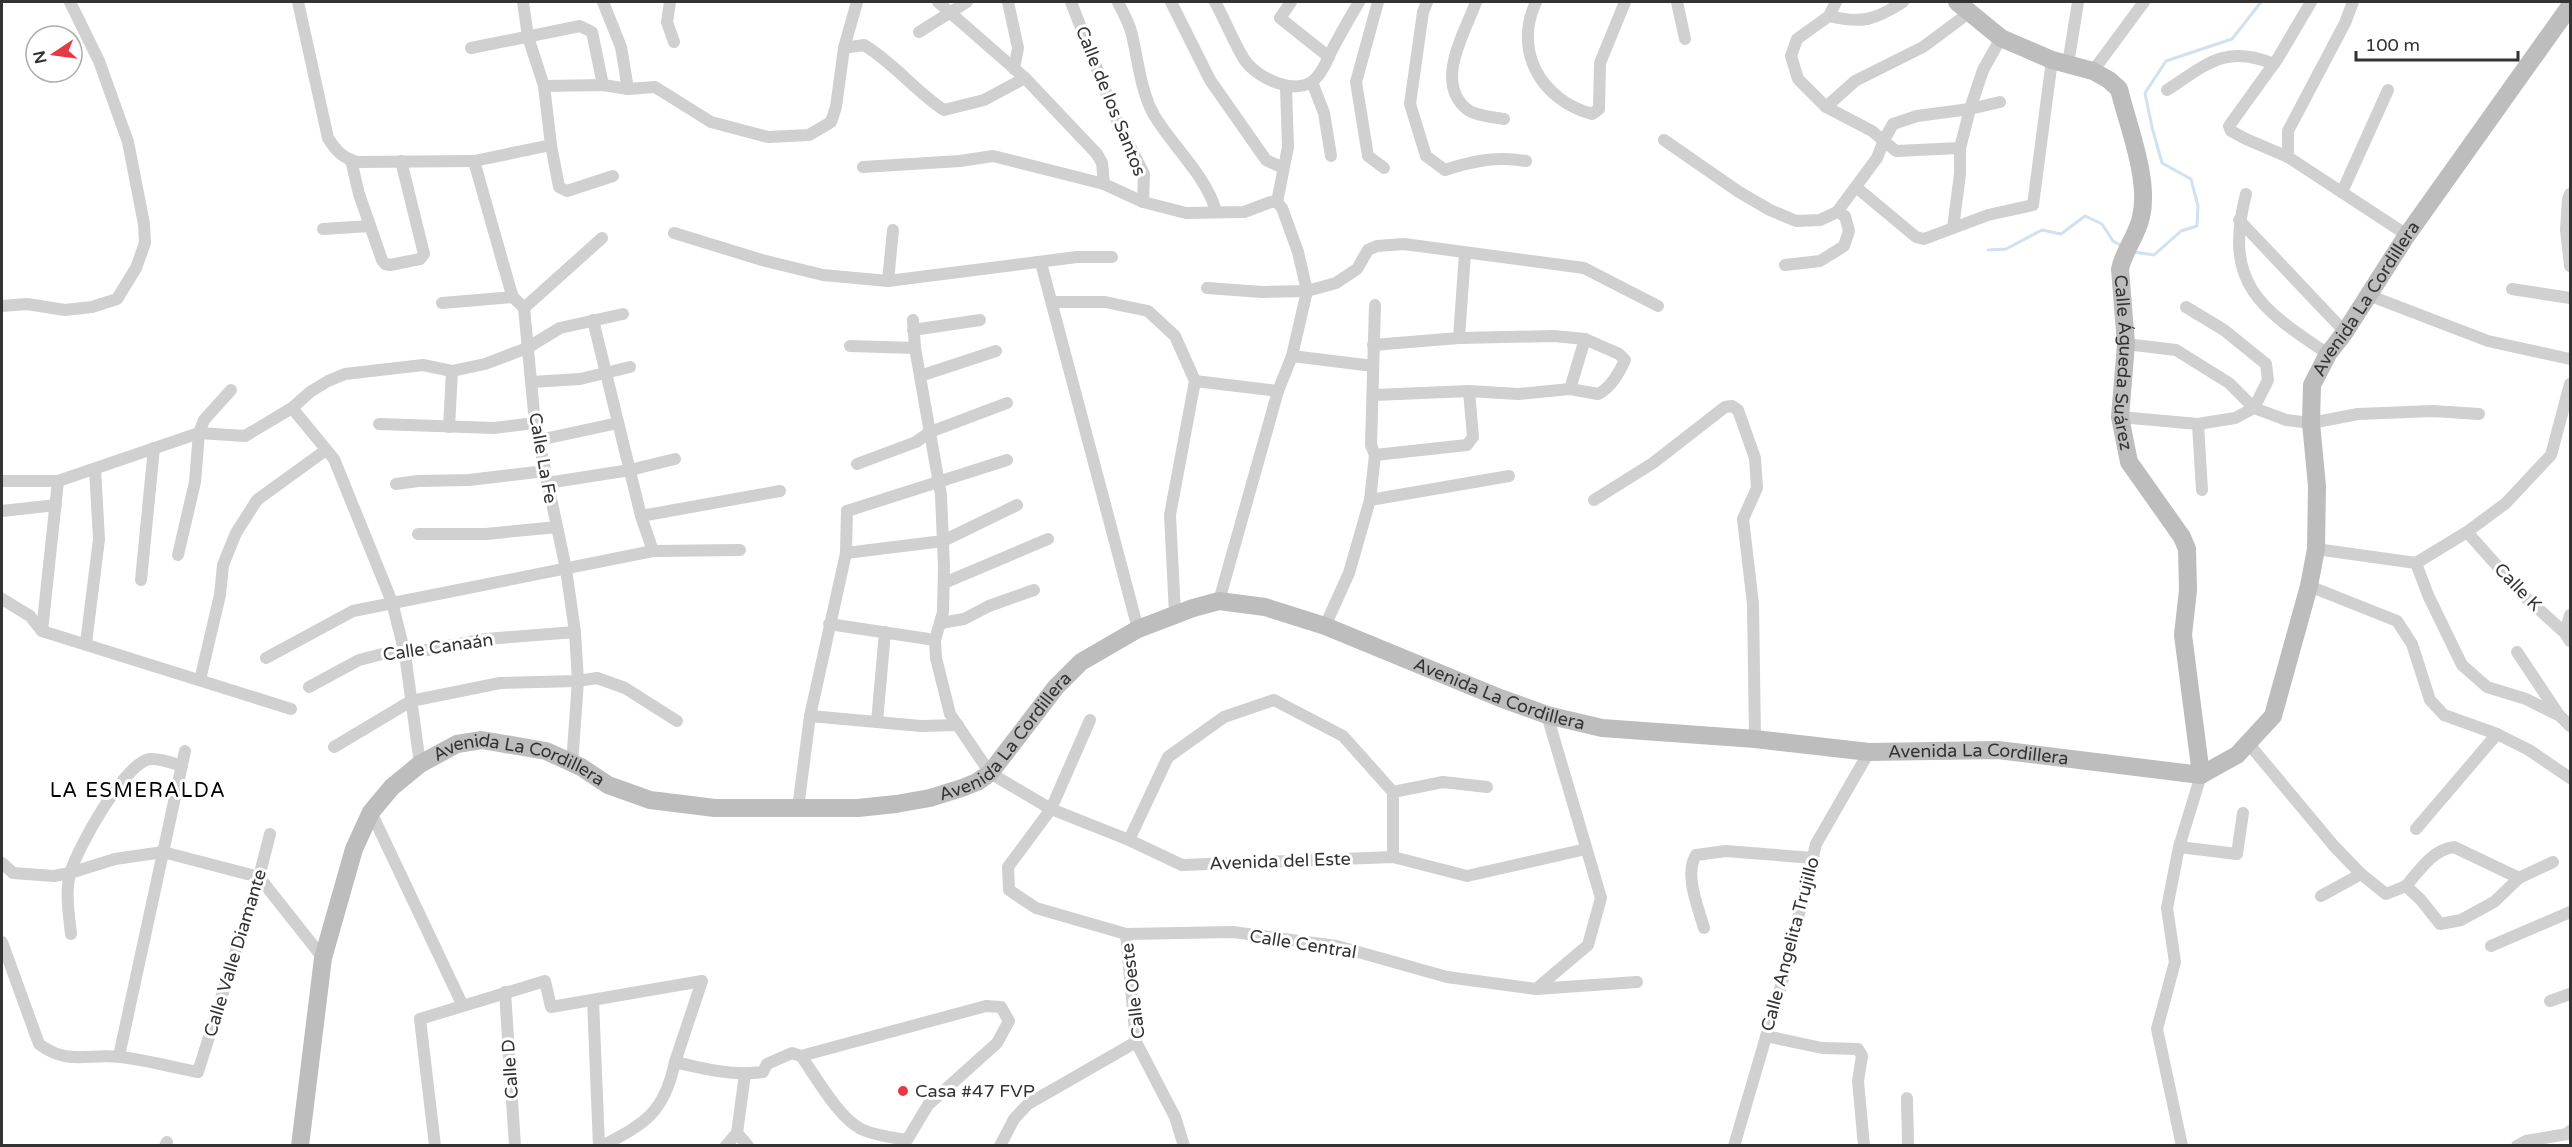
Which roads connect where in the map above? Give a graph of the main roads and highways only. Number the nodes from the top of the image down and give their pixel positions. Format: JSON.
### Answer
{"nodes":[{"id":1,"x":2571,"y":6,"type":"edge"},
{"id":2,"x":1963,"y":7,"type":"edge"},
{"id":3,"x":2201,"y":775,"type":"junction"},
{"id":4,"x":300,"y":1146,"type":"edge"}],
"edges":[{"from":1,"to":3,"type":"main road","name":"Avenida La Cordillera"},
{"from":2,"to":3,"type":"main road","name":"Calle Águeda Suárez"},
{"from":3,"to":4,"type":"main road","name":"Avenida La Cordillera"}]}
